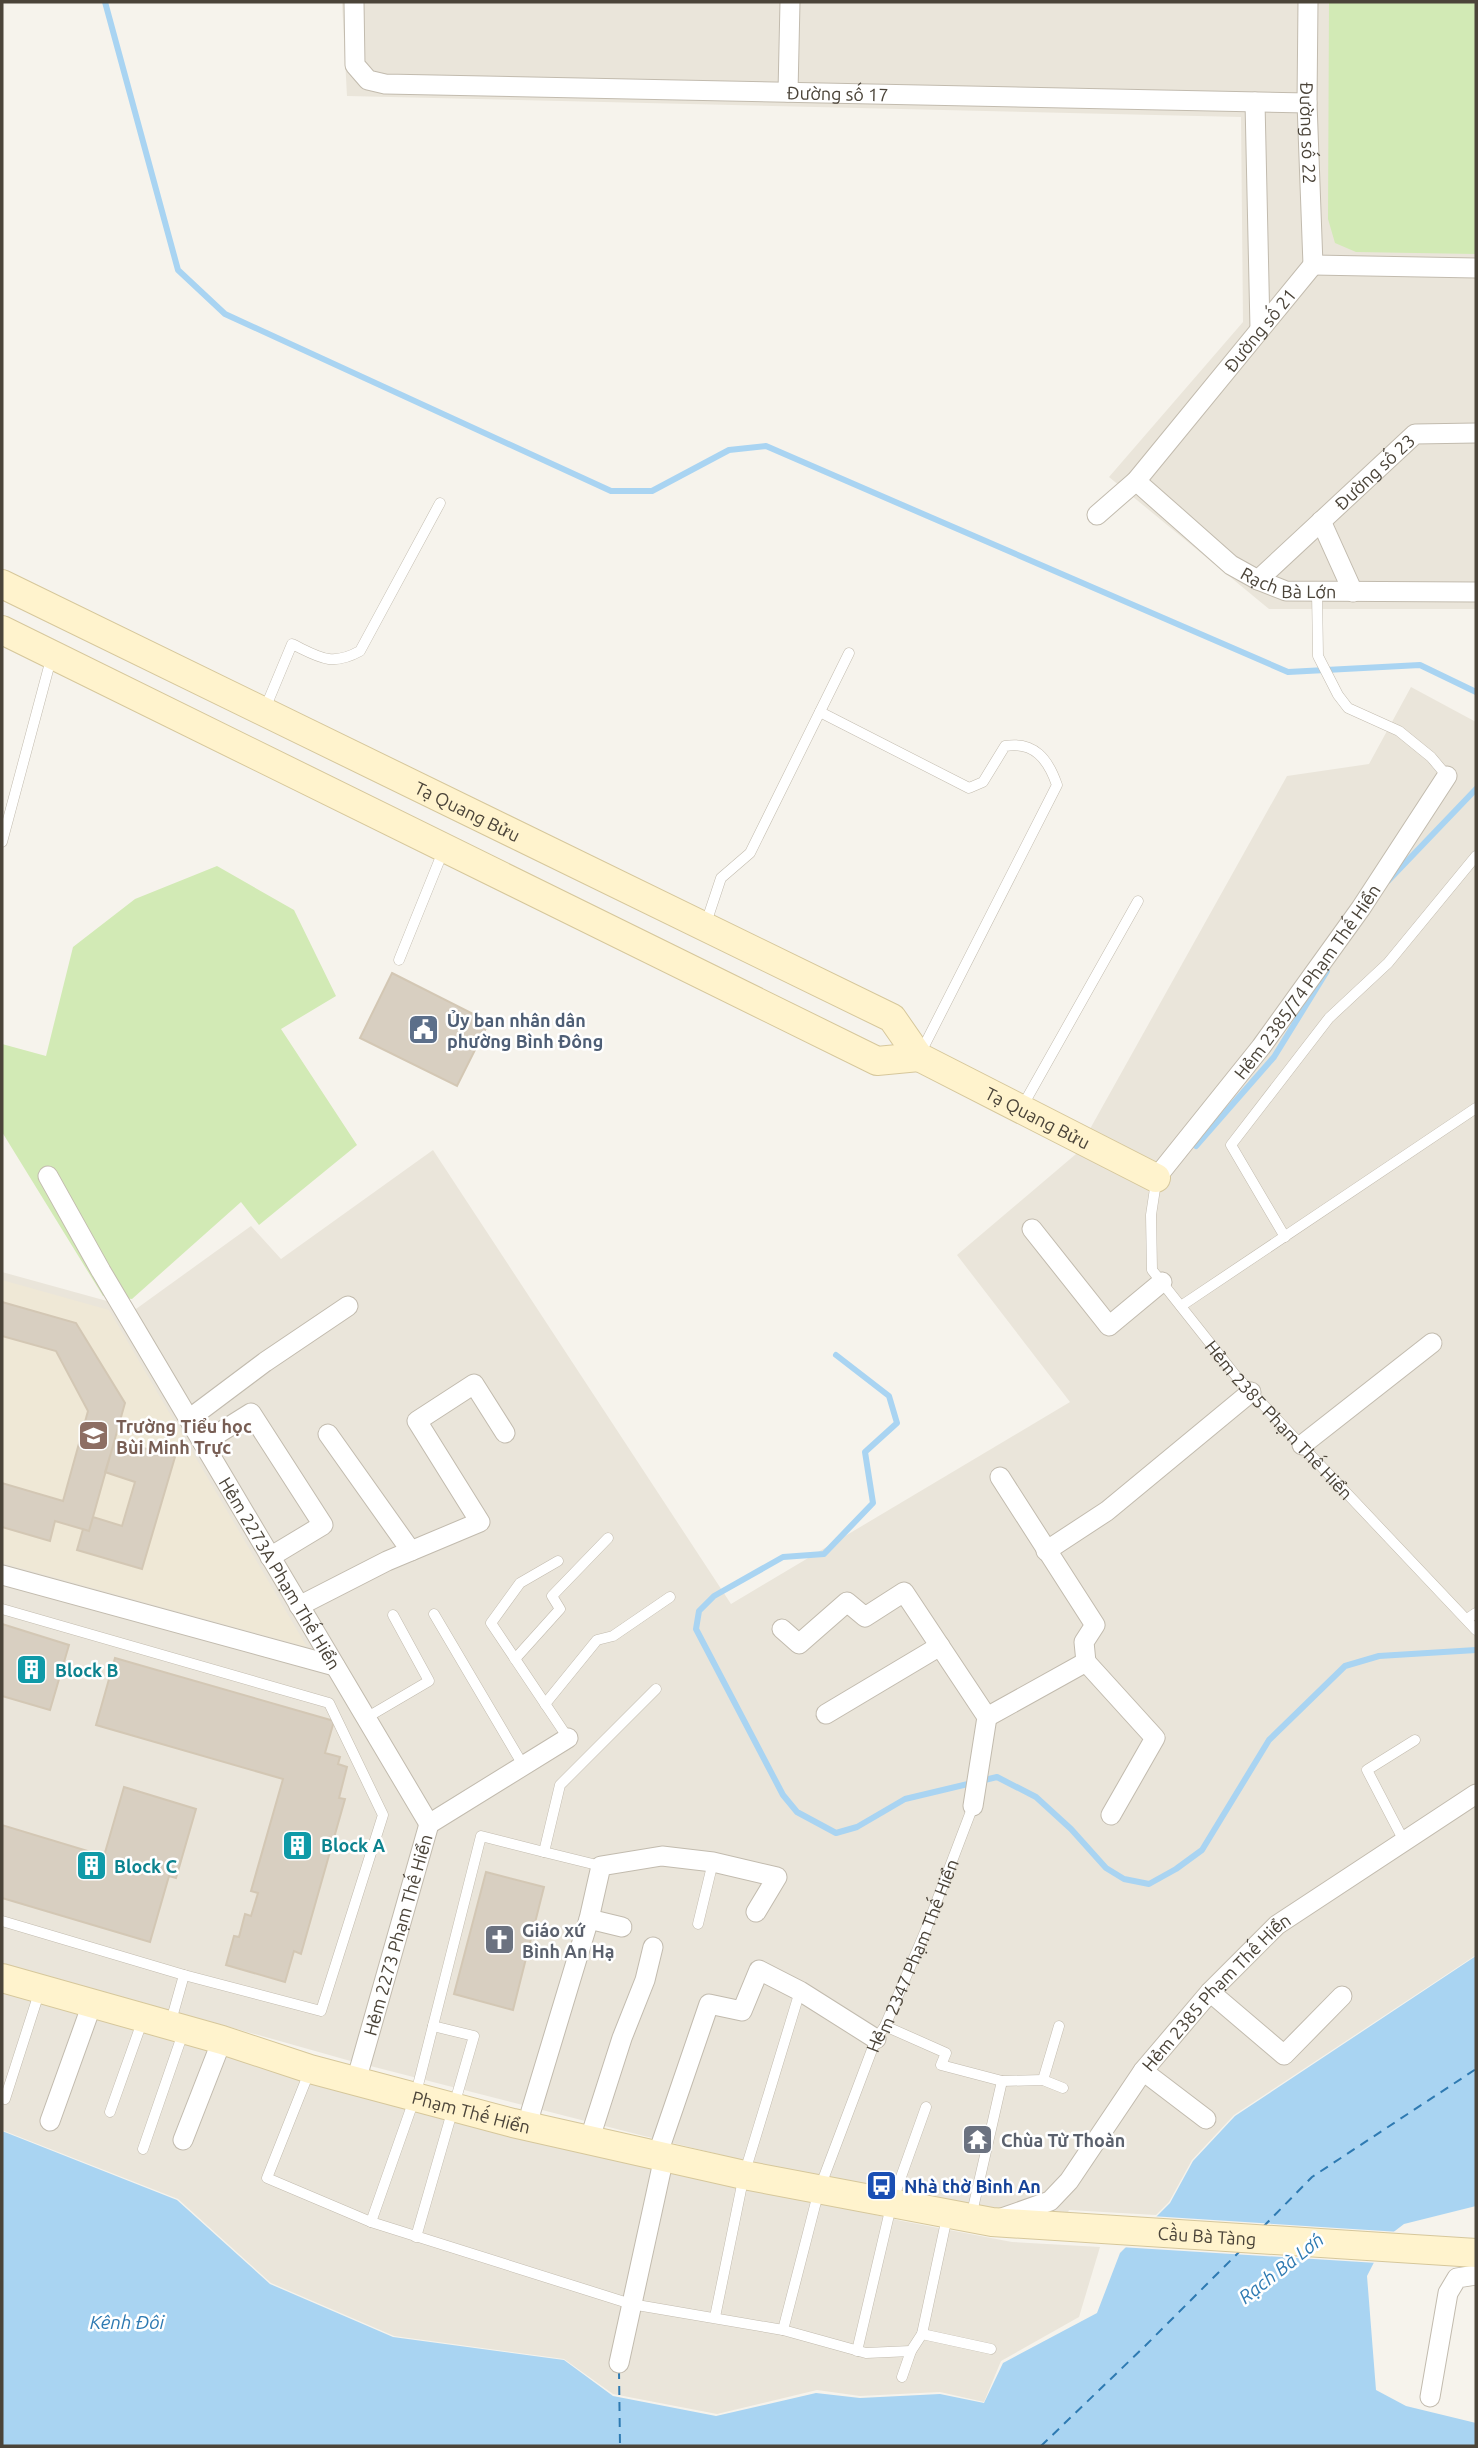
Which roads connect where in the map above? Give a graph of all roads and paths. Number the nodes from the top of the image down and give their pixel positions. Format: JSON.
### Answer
{"nodes":[{"id":1,"x":354,"y":2,"type":"edge"},
{"id":2,"x":790,"y":2,"type":"edge"},
{"id":3,"x":1308,"y":2,"type":"edge"},
{"id":4,"x":788,"y":92,"type":"junction"},
{"id":5,"x":1255,"y":102,"type":"junction"},
{"id":6,"x":1307,"y":103,"type":"junction"},
{"id":7,"x":1313,"y":265,"type":"junction"},
{"id":8,"x":1476,"y":268,"type":"edge"},
{"id":9,"x":1261,"y":329,"type":"junction"},
{"id":10,"x":1476,"y":433,"type":"edge"},
{"id":11,"x":1136,"y":481,"type":"junction"},
{"id":12,"x":440,"y":503,"type":"dead end"},
{"id":13,"x":1097,"y":515,"type":"dead end"},
{"id":14,"x":1321,"y":521,"type":"junction"},
{"id":15,"x":1258,"y":580,"type":"junction"},
{"id":16,"x":2,"y":584,"type":"edge"},
{"id":17,"x":1317,"y":592,"type":"junction"},
{"id":18,"x":1353,"y":592,"type":"junction"},
{"id":19,"x":1476,"y":592,"type":"edge"},
{"id":20,"x":2,"y":630,"type":"edge"},
{"id":21,"x":849,"y":653,"type":"dead end"},
{"id":22,"x":52,"y":655,"type":"junction"},
{"id":23,"x":264,"y":712,"type":"junction"},
{"id":24,"x":820,"y":712,"type":"junction"},
{"id":25,"x":1447,"y":776,"type":"joint"},
{"id":26,"x":463,"y":808,"type":"junction"},
{"id":27,"x":2,"y":842,"type":"edge"},
{"id":28,"x":444,"y":848,"type":"junction"},
{"id":29,"x":1476,"y":856,"type":"edge"},
{"id":30,"x":1138,"y":901,"type":"dead end"},
{"id":31,"x":705,"y":927,"type":"junction"},
{"id":32,"x":399,"y":960,"type":"dead end"},
{"id":33,"x":919,"y":1057,"type":"junction"},
{"id":34,"x":1476,"y":1108,"type":"edge"},
{"id":35,"x":1020,"y":1110,"type":"junction"},
{"id":36,"x":48,"y":1176,"type":"dead end"},
{"id":37,"x":1156,"y":1178,"type":"junction"},
{"id":38,"x":1032,"y":1229,"type":"dead end"},
{"id":39,"x":1285,"y":1237,"type":"junction"},
{"id":40,"x":1162,"y":1282,"type":"junction"},
{"id":41,"x":348,"y":1306,"type":"dead end"},
{"id":42,"x":1181,"y":1306,"type":"junction"},
{"id":43,"x":1432,"y":1343,"type":"dead end"},
{"id":44,"x":1251,"y":1392,"type":"junction"},
{"id":45,"x":189,"y":1419,"type":"junction"},
{"id":46,"x":505,"y":1433,"type":"dead end"},
{"id":47,"x":328,"y":1434,"type":"dead end"},
{"id":48,"x":203,"y":1443,"type":"junction"},
{"id":49,"x":1302,"y":1445,"type":"junction"},
{"id":50,"x":1000,"y":1477,"type":"dead end"},
{"id":51,"x":608,"y":1538,"type":"dead end"},
{"id":52,"x":1046,"y":1550,"type":"junction"},
{"id":53,"x":411,"y":1551,"type":"junction"},
{"id":54,"x":270,"y":1557,"type":"junction"},
{"id":55,"x":558,"y":1561,"type":"dead end"},
{"id":56,"x":2,"y":1575,"type":"edge"},
{"id":57,"x":670,"y":1597,"type":"dead end"},
{"id":58,"x":299,"y":1606,"type":"junction"},
{"id":59,"x":2,"y":1609,"type":"edge"},
{"id":60,"x":1476,"y":1613,"type":"edge"},
{"id":61,"x":434,"y":1614,"type":"dead end"},
{"id":62,"x":393,"y":1615,"type":"dead end"},
{"id":63,"x":1467,"y":1619,"type":"junction"},
{"id":64,"x":782,"y":1629,"type":"dead end"},
{"id":65,"x":1476,"y":1630,"type":"edge"},
{"id":66,"x":940,"y":1646,"type":"junction"},
{"id":67,"x":515,"y":1659,"type":"junction"},
{"id":68,"x":1086,"y":1662,"type":"junction"},
{"id":69,"x":335,"y":1666,"type":"junction"},
{"id":70,"x":656,"y":1689,"type":"dead end"},
{"id":71,"x":545,"y":1703,"type":"junction"},
{"id":72,"x":826,"y":1714,"type":"dead end"},
{"id":73,"x":987,"y":1717,"type":"junction"},
{"id":74,"x":366,"y":1718,"type":"junction"},
{"id":75,"x":568,"y":1738,"type":"joint"},
{"id":76,"x":1415,"y":1740,"type":"dead end"},
{"id":77,"x":523,"y":1765,"type":"junction"},
{"id":78,"x":1476,"y":1794,"type":"edge"},
{"id":79,"x":973,"y":1806,"type":"joint"},
{"id":80,"x":1111,"y":1815,"type":"dead end"},
{"id":81,"x":429,"y":1824,"type":"junction"},
{"id":82,"x":1405,"y":1843,"type":"junction"},
{"id":83,"x":544,"y":1852,"type":"junction"},
{"id":84,"x":713,"y":1862,"type":"junction"},
{"id":85,"x":601,"y":1866,"type":"junction"},
{"id":86,"x":756,"y":1912,"type":"dead end"},
{"id":87,"x":589,"y":1919,"type":"junction"},
{"id":88,"x":2,"y":1921,"type":"edge"},
{"id":89,"x":698,"y":1924,"type":"dead end"},
{"id":90,"x":622,"y":1927,"type":"dead end"},
{"id":91,"x":653,"y":1947,"type":"dead end"},
{"id":92,"x":184,"y":1975,"type":"junction"},
{"id":93,"x":2,"y":1978,"type":"edge"},
{"id":94,"x":40,"y":1989,"type":"junction"},
{"id":95,"x":800,"y":1991,"type":"junction"},
{"id":96,"x":1210,"y":1992,"type":"junction"},
{"id":97,"x":1342,"y":1996,"type":"dead end"},
{"id":98,"x":92,"y":2004,"type":"junction"},
{"id":99,"x":143,"y":2018,"type":"junction"},
{"id":100,"x":433,"y":2026,"type":"junction"},
{"id":101,"x":1059,"y":2026,"type":"dead end"},
{"id":102,"x":177,"y":2027,"type":"junction"},
{"id":103,"x":881,"y":2032,"type":"junction"},
{"id":104,"x":222,"y":2040,"type":"junction"},
{"id":105,"x":310,"y":2069,"type":"junction"},
{"id":106,"x":1143,"y":2071,"type":"junction"},
{"id":107,"x":1043,"y":2080,"type":"junction"},
{"id":108,"x":356,"y":2081,"type":"junction"},
{"id":109,"x":1002,"y":2081,"type":"junction"},
{"id":110,"x":1063,"y":2088,"type":"dead end"},
{"id":111,"x":415,"y":2097,"type":"junction"},
{"id":112,"x":5,"y":2099,"type":"dead end"},
{"id":113,"x":926,"y":2107,"type":"dead end"},
{"id":114,"x":454,"y":2108,"type":"junction"},
{"id":115,"x":110,"y":2112,"type":"dead end"},
{"id":116,"x":1206,"y":2119,"type":"dead end"},
{"id":117,"x":50,"y":2120,"type":"dead end"},
{"id":118,"x":529,"y":2126,"type":"junction"},
{"id":119,"x":183,"y":2140,"type":"dead end"},
{"id":120,"x":589,"y":2141,"type":"junction"},
{"id":121,"x":143,"y":2149,"type":"dead end"},
{"id":122,"x":660,"y":2157,"type":"junction"},
{"id":123,"x":744,"y":2175,"type":"junction"},
{"id":124,"x":819,"y":2190,"type":"junction"},
{"id":125,"x":892,"y":2202,"type":"junction"},
{"id":126,"x":970,"y":2218,"type":"junction"},
{"id":127,"x":371,"y":2222,"type":"junction"},
{"id":128,"x":1062,"y":2228,"type":"joint"},
{"id":129,"x":416,"y":2237,"type":"junction"},
{"id":130,"x":1476,"y":2253,"type":"edge"},
{"id":131,"x":1476,"y":2275,"type":"edge"},
{"id":132,"x":631,"y":2304,"type":"junction"},
{"id":133,"x":715,"y":2317,"type":"junction"},
{"id":134,"x":783,"y":2330,"type":"junction"},
{"id":135,"x":922,"y":2334,"type":"junction"},
{"id":136,"x":991,"y":2349,"type":"dead end"},
{"id":137,"x":857,"y":2351,"type":"junction"},
{"id":138,"x":911,"y":2351,"type":"junction"},
{"id":139,"x":619,"y":2363,"type":"dead end"},
{"id":140,"x":902,"y":2377,"type":"dead end"},
{"id":141,"x":1430,"y":2396,"type":"dead end"}],
"edges":[{"from":1,"to":4,"type":"street","name":"Đường số 17"},
{"from":2,"to":4,"type":"street"},
{"from":3,"to":6,"type":"street","name":"Đường số 22"},
{"from":4,"to":5,"type":"street","name":"Đường số 17"},
{"from":5,"to":6,"type":"street","name":"Đường số 17"},
{"from":5,"to":9,"type":"street"},
{"from":6,"to":7,"type":"street","name":"Đường số 22"},
{"from":7,"to":8,"type":"street"},
{"from":7,"to":9,"type":"street","name":"Đường số 21"},
{"from":9,"to":11,"type":"street","name":"Đường số 21"},
{"from":10,"to":14,"type":"street","name":"Đường số 23"},
{"from":11,"to":13,"type":"street","name":"Đường số 21"},
{"from":11,"to":15,"type":"street","name":"Rạch Bà Lớn"},
{"from":12,"to":23,"type":"lane"},
{"from":14,"to":15,"type":"street","name":"Đường số 23"},
{"from":14,"to":18,"type":"street","name":"Đường số 23"},
{"from":15,"to":17,"type":"street","name":"Rạch Bà Lớn"},
{"from":16,"to":23,"type":"street","name":"Tạ Quang Bửu"},
{"from":17,"to":18,"type":"street","name":"Rạch Bà Lớn"},
{"from":17,"to":25,"type":"lane"},
{"from":18,"to":19,"type":"street","name":"Rạch Bà Lớn"},
{"from":20,"to":22,"type":"street"},
{"from":21,"to":24,"type":"lane"},
{"from":22,"to":27,"type":"lane"},
{"from":22,"to":28,"type":"street"},
{"from":23,"to":26,"type":"street","name":"Tạ Quang Bửu"},
{"from":24,"to":31,"type":"lane"},
{"from":24,"to":33,"type":"lane"},
{"from":25,"to":37,"type":"street","name":"Hẻm 2385/74 Phạm Thế Hiển"},
{"from":26,"to":28,"type":"street"},
{"from":26,"to":31,"type":"street","name":"Tạ Quang Bửu"},
{"from":28,"to":32,"type":"lane"},
{"from":28,"to":33,"type":"street"},
{"from":29,"to":39,"type":"lane"},
{"from":30,"to":35,"type":"lane"},
{"from":31,"to":33,"type":"street","name":"Tạ Quang Bửu"},
{"from":33,"to":35,"type":"street","name":"Tạ Quang Bửu"},
{"from":34,"to":39,"type":"lane"},
{"from":35,"to":37,"type":"street","name":"Tạ Quang Bửu"},
{"from":36,"to":45,"type":"street","name":"Hẻm 2273A Phạm Thế Hiển"},
{"from":37,"to":40,"type":"lane","name":"Hẻm 2385 Phạm Thế Hiển"},
{"from":38,"to":40,"type":"street"},
{"from":39,"to":42,"type":"lane"},
{"from":40,"to":42,"type":"lane","name":"Hẻm 2385 Phạm Thế Hiển"},
{"from":41,"to":45,"type":"street"},
{"from":42,"to":44,"type":"lane","name":"Hẻm 2385 Phạm Thế Hiển"},
{"from":43,"to":49,"type":"street"},
{"from":44,"to":49,"type":"lane","name":"Hẻm 2385 Phạm Thế Hiển"},
{"from":44,"to":52,"type":"street"},
{"from":45,"to":48,"type":"street","name":"Hẻm 2273A Phạm Thế Hiển"},
{"from":46,"to":53,"type":"street"},
{"from":47,"to":53,"type":"street"},
{"from":48,"to":54,"type":"street","name":"Hẻm 2273A Phạm Thế Hiển"},
{"from":48,"to":54,"type":"street"},
{"from":49,"to":63,"type":"lane","name":"Hẻm 2385 Phạm Thế Hiển"},
{"from":50,"to":52,"type":"street"},
{"from":51,"to":67,"type":"lane"},
{"from":52,"to":68,"type":"street"},
{"from":53,"to":58,"type":"street"},
{"from":54,"to":58,"type":"street","name":"Hẻm 2273A Phạm Thế Hiển"},
{"from":55,"to":67,"type":"lane"},
{"from":56,"to":69,"type":"street"},
{"from":57,"to":71,"type":"lane"},
{"from":58,"to":69,"type":"street","name":"Hẻm 2273A Phạm Thế Hiển"},
{"from":59,"to":92,"type":"lane"},
{"from":60,"to":63,"type":"lane"},
{"from":61,"to":77,"type":"lane"},
{"from":62,"to":74,"type":"lane"},
{"from":63,"to":65,"type":"lane","name":"Hẻm 2385 Phạm Thế Hiển"},
{"from":64,"to":66,"type":"street"},
{"from":66,"to":72,"type":"street"},
{"from":66,"to":73,"type":"street"},
{"from":67,"to":71,"type":"lane"},
{"from":68,"to":73,"type":"street"},
{"from":68,"to":80,"type":"street"},
{"from":69,"to":74,"type":"street","name":"Hẻm 2273A Phạm Thế Hiển"},
{"from":70,"to":83,"type":"lane"},
{"from":71,"to":75,"type":"lane"},
{"from":73,"to":79,"type":"street","name":"Hẻm 2347 Phạm Thế Hiển"},
{"from":74,"to":81,"type":"street","name":"Hẻm 2273A Phạm Thế Hiển"},
{"from":75,"to":77,"type":"street","name":"Hẻm 2273 Phạm Thế Hiển"},
{"from":76,"to":82,"type":"lane"},
{"from":77,"to":81,"type":"street","name":"Hẻm 2273 Phạm Thế Hiển"},
{"from":78,"to":82,"type":"street","name":"Hẻm 2385 Phạm Thế Hiển"},
{"from":79,"to":103,"type":"lane","name":"Hẻm 2347 Phạm Thế Hiển"},
{"from":81,"to":108,"type":"street","name":"Hẻm 2273 Phạm Thế Hiển"},
{"from":82,"to":96,"type":"street","name":"Hẻm 2385 Phạm Thế Hiển"},
{"from":83,"to":85,"type":"lane"},
{"from":83,"to":100,"type":"lane"},
{"from":84,"to":85,"type":"street"},
{"from":84,"to":86,"type":"street"},
{"from":84,"to":89,"type":"lane"},
{"from":85,"to":87,"type":"street"},
{"from":87,"to":90,"type":"street"},
{"from":87,"to":118,"type":"street"},
{"from":88,"to":92,"type":"lane"},
{"from":91,"to":120,"type":"street"},
{"from":92,"to":102,"type":"lane"},
{"from":93,"to":94,"type":"street","name":"Phạm Thế Hiển"},
{"from":94,"to":98,"type":"street","name":"Phạm Thế Hiển"},
{"from":94,"to":112,"type":"lane"},
{"from":95,"to":103,"type":"street"},
{"from":95,"to":122,"type":"street"},
{"from":95,"to":123,"type":"lane"},
{"from":96,"to":97,"type":"street"},
{"from":96,"to":106,"type":"street","name":"Hẻm 2385 Phạm Thế Hiển"},
{"from":98,"to":99,"type":"street","name":"Phạm Thế Hiển"},
{"from":98,"to":117,"type":"street"},
{"from":99,"to":102,"type":"street","name":"Phạm Thế Hiển"},
{"from":99,"to":115,"type":"lane"},
{"from":100,"to":111,"type":"lane"},
{"from":100,"to":114,"type":"lane"},
{"from":101,"to":107,"type":"lane"},
{"from":102,"to":104,"type":"street","name":"Phạm Thế Hiển"},
{"from":102,"to":121,"type":"lane"},
{"from":103,"to":109,"type":"lane"},
{"from":103,"to":124,"type":"lane","name":"Hẻm 2347 Phạm Thế Hiển"},
{"from":104,"to":105,"type":"street","name":"Phạm Thế Hiển"},
{"from":104,"to":119,"type":"street"},
{"from":105,"to":108,"type":"street","name":"Phạm Thế Hiển"},
{"from":105,"to":127,"type":"lane"},
{"from":106,"to":116,"type":"street"},
{"from":106,"to":126,"type":"street","name":"Hẻm 2385 Phạm Thế Hiển"},
{"from":107,"to":109,"type":"lane"},
{"from":107,"to":110,"type":"lane"},
{"from":108,"to":111,"type":"street","name":"Phạm Thế Hiển"},
{"from":109,"to":126,"type":"lane"},
{"from":111,"to":114,"type":"street","name":"Phạm Thế Hiển"},
{"from":111,"to":127,"type":"lane"},
{"from":113,"to":125,"type":"lane"},
{"from":114,"to":118,"type":"street","name":"Phạm Thế Hiển"},
{"from":114,"to":129,"type":"lane"},
{"from":118,"to":120,"type":"street","name":"Phạm Thế Hiển"},
{"from":120,"to":122,"type":"street","name":"Phạm Thế Hiển"},
{"from":122,"to":123,"type":"street","name":"Phạm Thế Hiển"},
{"from":122,"to":132,"type":"street"},
{"from":123,"to":124,"type":"street","name":"Phạm Thế Hiển"},
{"from":123,"to":133,"type":"lane"},
{"from":124,"to":125,"type":"street","name":"Phạm Thế Hiển"},
{"from":124,"to":134,"type":"lane","name":"Hẻm 2347 Phạm Thế Hiển"},
{"from":125,"to":126,"type":"street","name":"Phạm Thế Hiển"},
{"from":125,"to":137,"type":"lane"},
{"from":126,"to":128,"type":"street","name":"Phạm Thế Hiển"},
{"from":126,"to":135,"type":"lane"},
{"from":127,"to":129,"type":"lane"},
{"from":128,"to":130,"type":"street","name":"Cầu Bà Tàng"},
{"from":129,"to":132,"type":"lane"},
{"from":131,"to":141,"type":"street"},
{"from":132,"to":133,"type":"lane"},
{"from":132,"to":139,"type":"street"},
{"from":133,"to":134,"type":"lane"},
{"from":134,"to":137,"type":"lane"},
{"from":135,"to":136,"type":"lane"},
{"from":135,"to":138,"type":"lane"},
{"from":137,"to":138,"type":"lane"},
{"from":138,"to":140,"type":"lane"}]}
